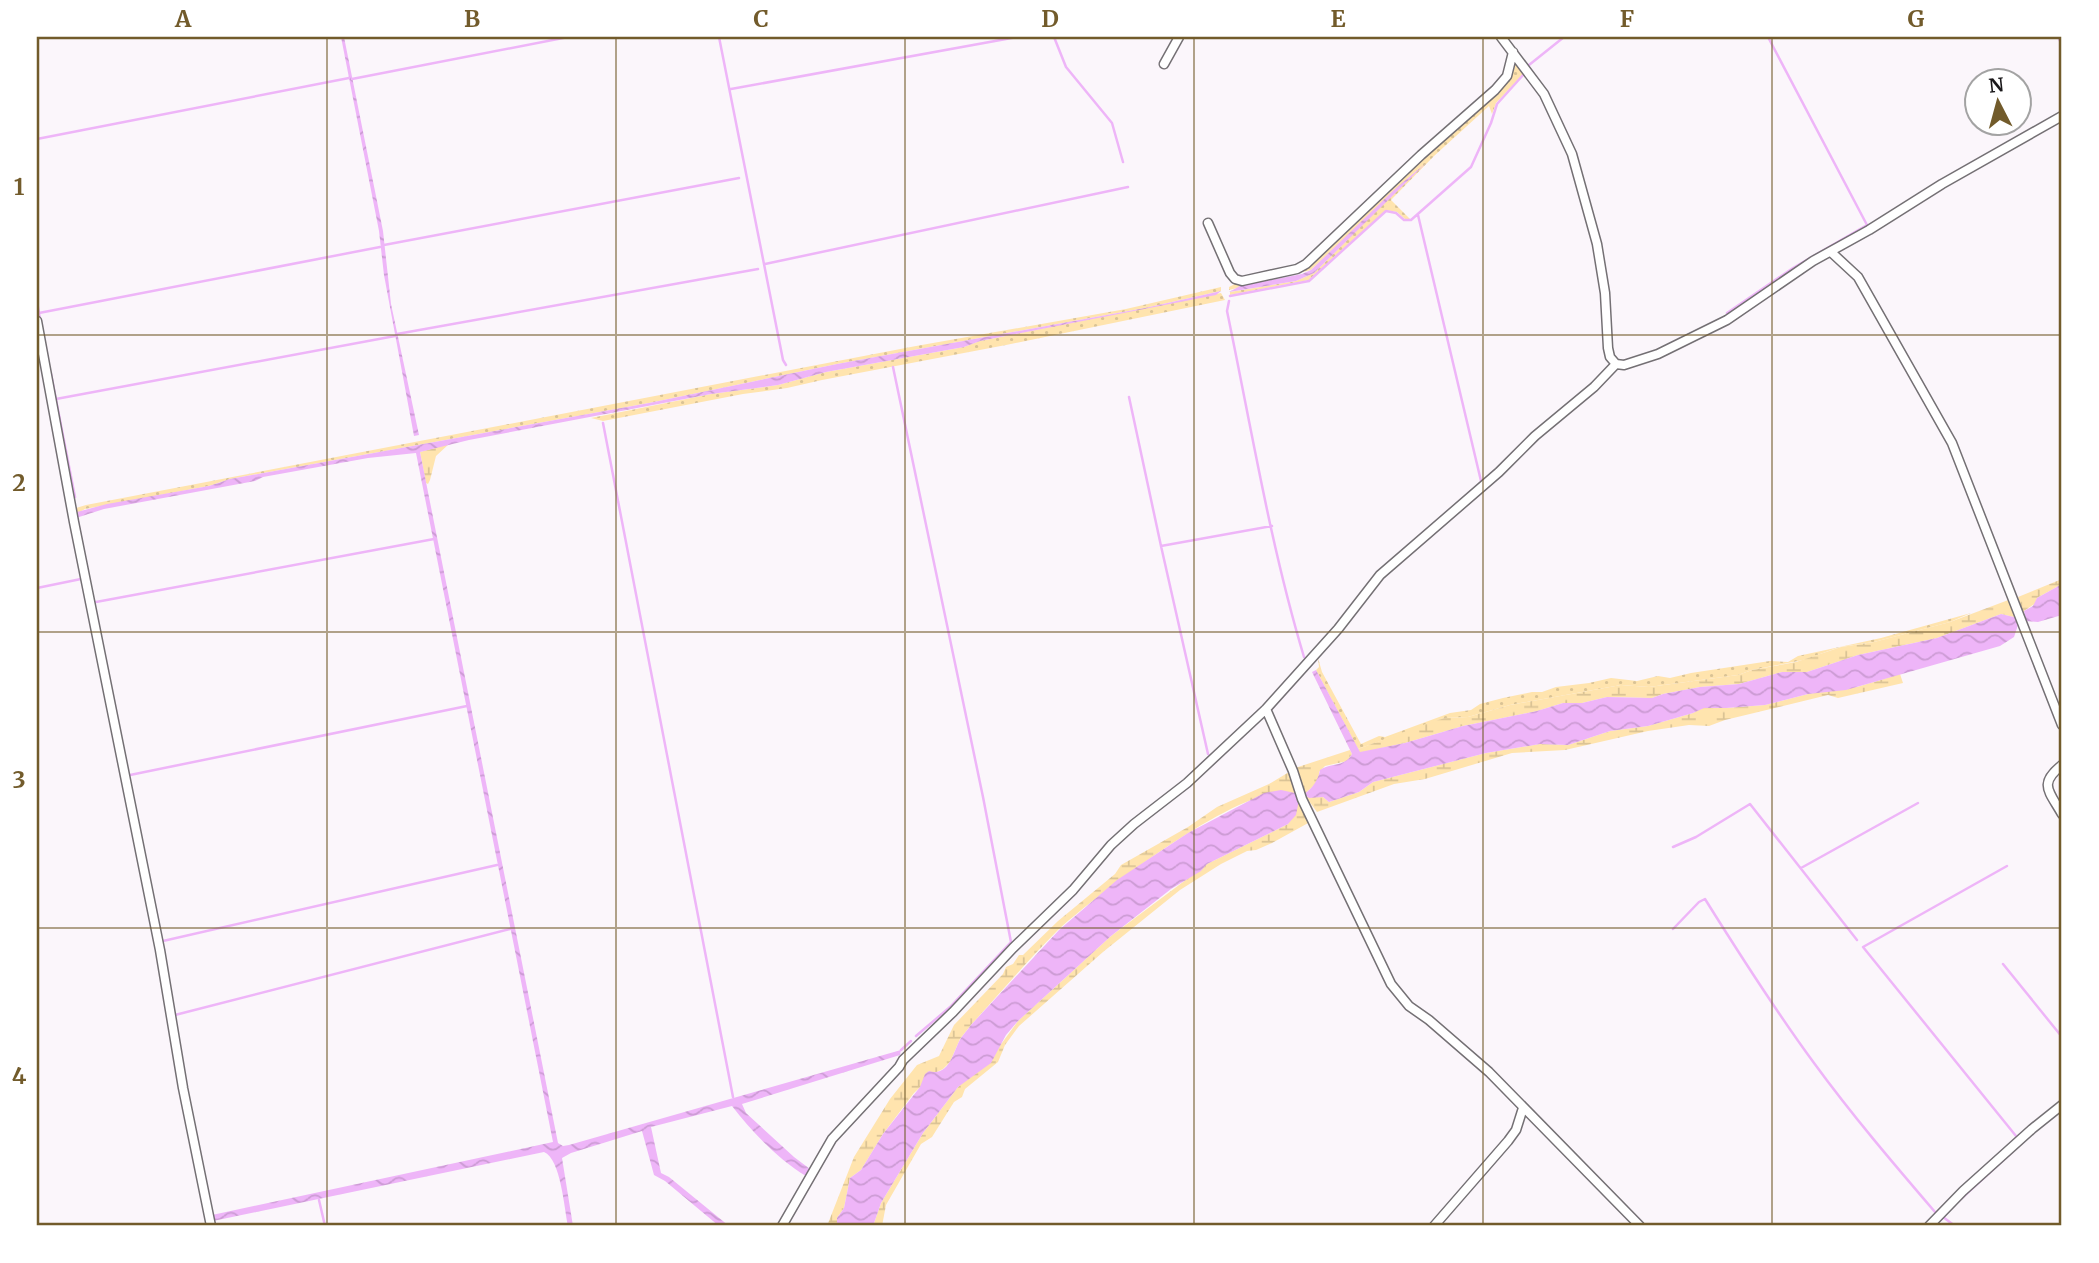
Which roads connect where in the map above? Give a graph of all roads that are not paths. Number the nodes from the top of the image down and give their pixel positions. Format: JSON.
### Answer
{"nodes":[{"id":1,"x":1179,"y":37,"type":"edge"},
{"id":2,"x":1501,"y":37,"type":"edge"},
{"id":3,"x":1513,"y":52,"type":"junction"},
{"id":4,"x":1164,"y":64,"type":"dead end"},
{"id":5,"x":2062,"y":116,"type":"edge"},
{"id":6,"x":1208,"y":223,"type":"dead end"},
{"id":7,"x":1831,"y":252,"type":"junction"},
{"id":8,"x":37,"y":321,"type":"edge"},
{"id":9,"x":1616,"y":364,"type":"junction"},
{"id":10,"x":1266,"y":709,"type":"junction"},
{"id":11,"x":2062,"y":725,"type":"edge"},
{"id":12,"x":2062,"y":765,"type":"edge"},
{"id":13,"x":2062,"y":814,"type":"edge"},
{"id":14,"x":2062,"y":1105,"type":"edge"},
{"id":15,"x":1523,"y":1108,"type":"junction"},
{"id":16,"x":211,"y":1226,"type":"edge"},
{"id":17,"x":782,"y":1226,"type":"edge"},
{"id":18,"x":1434,"y":1226,"type":"edge"},
{"id":19,"x":1640,"y":1226,"type":"edge"},
{"id":20,"x":1929,"y":1226,"type":"edge"}],
"edges":[{"from":1,"to":4,"type":"street"},
{"from":2,"to":3,"type":"street"},
{"from":3,"to":6,"type":"street"},
{"from":3,"to":9,"type":"street"},
{"from":5,"to":7,"type":"street"},
{"from":7,"to":9,"type":"street"},
{"from":7,"to":11,"type":"street"},
{"from":8,"to":16,"type":"street"},
{"from":9,"to":10,"type":"street"},
{"from":10,"to":15,"type":"street"},
{"from":10,"to":17,"type":"street"},
{"from":12,"to":13,"type":"street"},
{"from":14,"to":20,"type":"street"},
{"from":15,"to":18,"type":"street"},
{"from":15,"to":19,"type":"street"}]}
